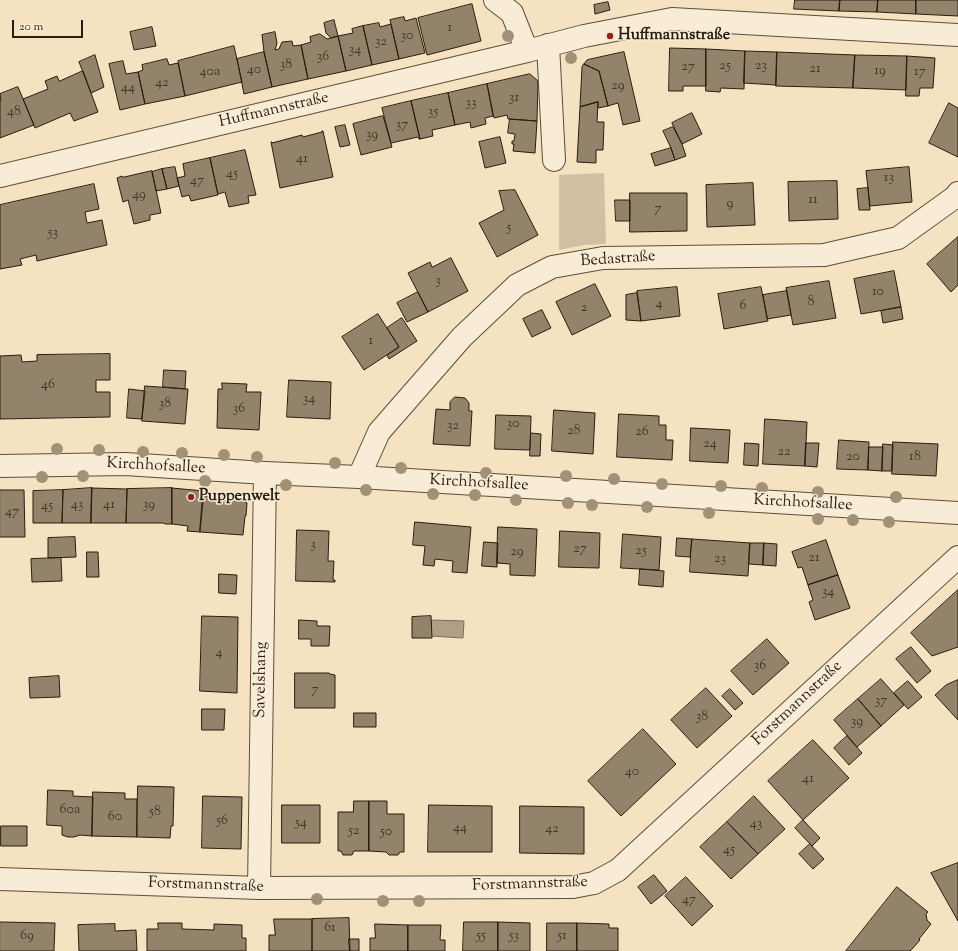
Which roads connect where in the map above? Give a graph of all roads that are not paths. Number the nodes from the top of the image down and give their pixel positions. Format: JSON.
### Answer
{"nodes":[{"id":1,"x":511,"y":4,"type":"edge"},
{"id":2,"x":958,"y":35,"type":"edge"},
{"id":3,"x":548,"y":45,"type":"junction"},
{"id":4,"x":527,"y":51,"type":"junction"},
{"id":5,"x":554,"y":160,"type":"dead end"},
{"id":6,"x":0,"y":176,"type":"edge"},
{"id":7,"x":958,"y":193,"type":"edge"},
{"id":8,"x":0,"y":466,"type":"edge"},
{"id":9,"x":266,"y":473,"type":"junction"},
{"id":10,"x":359,"y":477,"type":"junction"},
{"id":11,"x":958,"y":513,"type":"edge"},
{"id":12,"x":958,"y":557,"type":"edge"},
{"id":13,"x":0,"y":879,"type":"edge"},
{"id":14,"x":260,"y":888,"type":"junction"}],
"edges":[{"from":1,"to":4,"type":"street"},
{"from":2,"to":3,"type":"street","name":"Huffmannstraße"},
{"from":3,"to":4,"type":"street","name":"Huffmannstraße"},
{"from":3,"to":5,"type":"street"},
{"from":4,"to":6,"type":"street","name":"Huffmannstraße"},
{"from":7,"to":10,"type":"street","name":"Bedastraße"},
{"from":8,"to":9,"type":"street","name":"Kirchhofsallee"},
{"from":9,"to":10,"type":"street","name":"Kirchhofsallee"},
{"from":9,"to":14,"type":"street","name":"Savelshang"},
{"from":10,"to":11,"type":"street","name":"Kirchhofsallee"},
{"from":12,"to":14,"type":"street","name":"Forstmannstraße"},
{"from":13,"to":14,"type":"street","name":"Forstmannstraße"}]}
